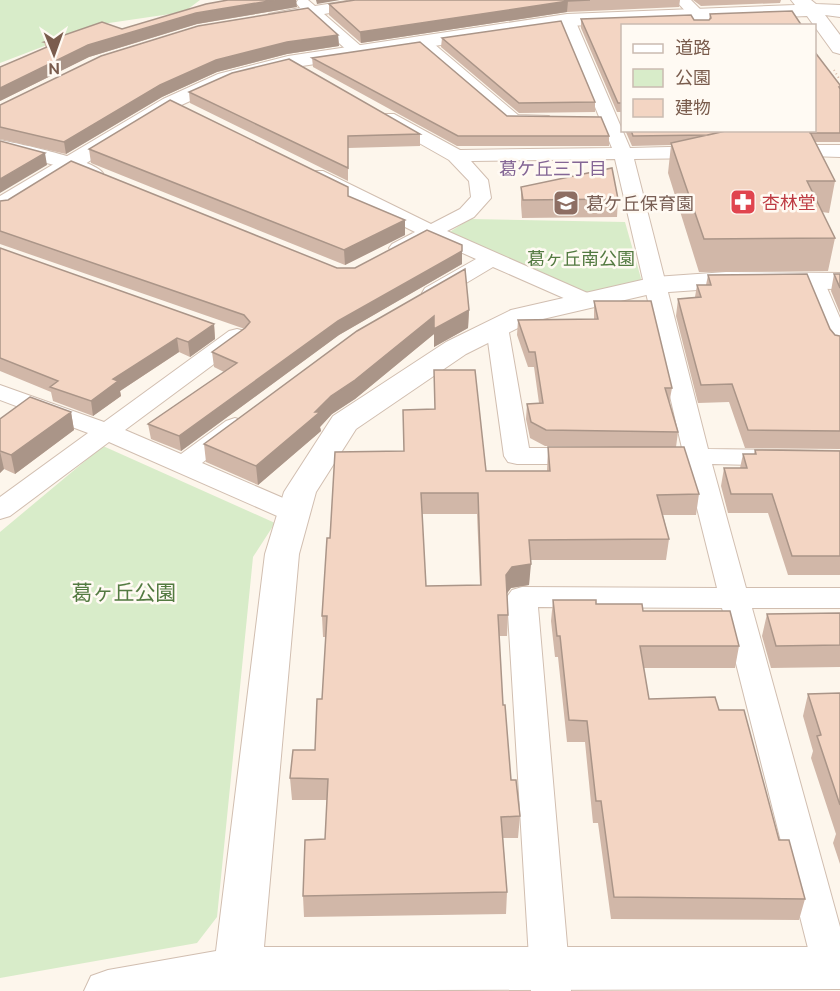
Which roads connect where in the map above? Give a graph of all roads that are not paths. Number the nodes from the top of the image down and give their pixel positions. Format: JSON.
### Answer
{"nodes":[{"id":1,"x":381,"y":0,"type":"edge"},
{"id":2,"x":682,"y":0,"type":"edge"},
{"id":3,"x":305,"y":5,"type":"edge"},
{"id":4,"x":806,"y":5,"type":"edge"},
{"id":5,"x":840,"y":11,"type":"edge"},
{"id":6,"x":698,"y":19,"type":"edge"},
{"id":7,"x":567,"y":20,"type":"junction"},
{"id":8,"x":254,"y":21,"type":"edge"},
{"id":9,"x":421,"y":41,"type":"junction"},
{"id":10,"x":840,"y":48,"type":"edge"},
{"id":11,"x":356,"y":50,"type":"junction"},
{"id":12,"x":288,"y":62,"type":"junction"},
{"id":13,"x":308,"y":73,"type":"edge"},
{"id":14,"x":170,"y":103,"type":"junction"},
{"id":15,"x":377,"y":112,"type":"edge"},
{"id":16,"x":191,"y":113,"type":"edge"},
{"id":17,"x":585,"y":119,"type":"edge"},
{"id":18,"x":616,"y":119,"type":"edge"},
{"id":19,"x":561,"y":120,"type":"edge"},
{"id":20,"x":0,"y":145,"type":"edge"},
{"id":21,"x":771,"y":151,"type":"edge"},
{"id":22,"x":840,"y":151,"type":"edge"},
{"id":23,"x":623,"y":152,"type":"junction"},
{"id":24,"x":726,"y":152,"type":"edge"},
{"id":25,"x":456,"y":156,"type":"junction"},
{"id":26,"x":69,"y":163,"type":"junction"},
{"id":27,"x":296,"y":165,"type":"edge"},
{"id":28,"x":113,"y":181,"type":"edge"},
{"id":29,"x":0,"y":206,"type":"edge"},
{"id":30,"x":432,"y":232,"type":"junction"},
{"id":31,"x":378,"y":259,"type":"edge"},
{"id":32,"x":492,"y":259,"type":"junction"},
{"id":33,"x":813,"y":281,"type":"junction"},
{"id":34,"x":840,"y":281,"type":"edge"},
{"id":35,"x":656,"y":285,"type":"junction"},
{"id":36,"x":584,"y":300,"type":"junction"},
{"id":37,"x":410,"y":306,"type":"edge"},
{"id":38,"x":497,"y":327,"type":"junction"},
{"id":39,"x":216,"y":328,"type":"edge"},
{"id":40,"x":840,"y":345,"type":"edge"},
{"id":41,"x":0,"y":392,"type":"edge"},
{"id":42,"x":256,"y":410,"type":"edge"},
{"id":43,"x":106,"y":430,"type":"junction"},
{"id":44,"x":607,"y":456,"type":"edge"},
{"id":45,"x":652,"y":456,"type":"edge"},
{"id":46,"x":697,"y":456,"type":"junction"},
{"id":47,"x":840,"y":459,"type":"edge"},
{"id":48,"x":184,"y":464,"type":"junction"},
{"id":49,"x":0,"y":510,"type":"edge"},
{"id":50,"x":294,"y":513,"type":"junction"},
{"id":51,"x":734,"y":598,"type":"junction"},
{"id":52,"x":840,"y":598,"type":"edge"},
{"id":53,"x":836,"y":968,"type":"edge"},
{"id":54,"x":237,"y":980,"type":"edge"},
{"id":55,"x":551,"y":980,"type":"edge"},
{"id":56,"x":108,"y":991,"type":"edge"}],
"edges":[{"from":1,"to":3,"type":"street"},
{"from":2,"to":6,"type":"street"},
{"from":3,"to":8,"type":"street"},
{"from":3,"to":11,"type":"street"},
{"from":4,"to":5,"type":"street"},
{"from":4,"to":6,"type":"street"},
{"from":4,"to":10,"type":"street"},
{"from":6,"to":7,"type":"street"},
{"from":7,"to":9,"type":"street"},
{"from":7,"to":18,"type":"street"},
{"from":9,"to":11,"type":"street"},
{"from":9,"to":19,"type":"street"},
{"from":11,"to":12,"type":"street"},
{"from":12,"to":13,"type":"street"},
{"from":12,"to":14,"type":"street"},
{"from":14,"to":16,"type":"street"},
{"from":14,"to":26,"type":"street"},
{"from":15,"to":25,"type":"street"},
{"from":17,"to":18,"type":"street"},
{"from":18,"to":23,"type":"street"},
{"from":20,"to":26,"type":"street"},
{"from":21,"to":22,"type":"street"},
{"from":23,"to":24,"type":"street"},
{"from":23,"to":25,"type":"street"},
{"from":23,"to":35,"type":"street"},
{"from":25,"to":30,"type":"street"},
{"from":26,"to":28,"type":"street"},
{"from":26,"to":29,"type":"street"},
{"from":27,"to":30,"type":"street"},
{"from":30,"to":31,"type":"street"},
{"from":30,"to":32,"type":"street"},
{"from":32,"to":36,"type":"street"},
{"from":32,"to":37,"type":"street"},
{"from":33,"to":34,"type":"street"},
{"from":33,"to":35,"type":"street"},
{"from":33,"to":40,"type":"street"},
{"from":35,"to":36,"type":"street"},
{"from":35,"to":46,"type":"street"},
{"from":36,"to":38,"type":"street"},
{"from":38,"to":44,"type":"street"},
{"from":38,"to":50,"type":"street"},
{"from":39,"to":43,"type":"street"},
{"from":41,"to":43,"type":"street"},
{"from":42,"to":48,"type":"street"},
{"from":43,"to":48,"type":"street"},
{"from":43,"to":49,"type":"street"},
{"from":45,"to":46,"type":"street"},
{"from":46,"to":47,"type":"street"},
{"from":46,"to":51,"type":"street"},
{"from":48,"to":50,"type":"street"},
{"from":50,"to":54,"type":"street"},
{"from":51,"to":52,"type":"street"},
{"from":51,"to":53,"type":"street"},
{"from":51,"to":55,"type":"street"},
{"from":53,"to":55,"type":"street"},
{"from":54,"to":55,"type":"street"},
{"from":54,"to":56,"type":"street"}]}
